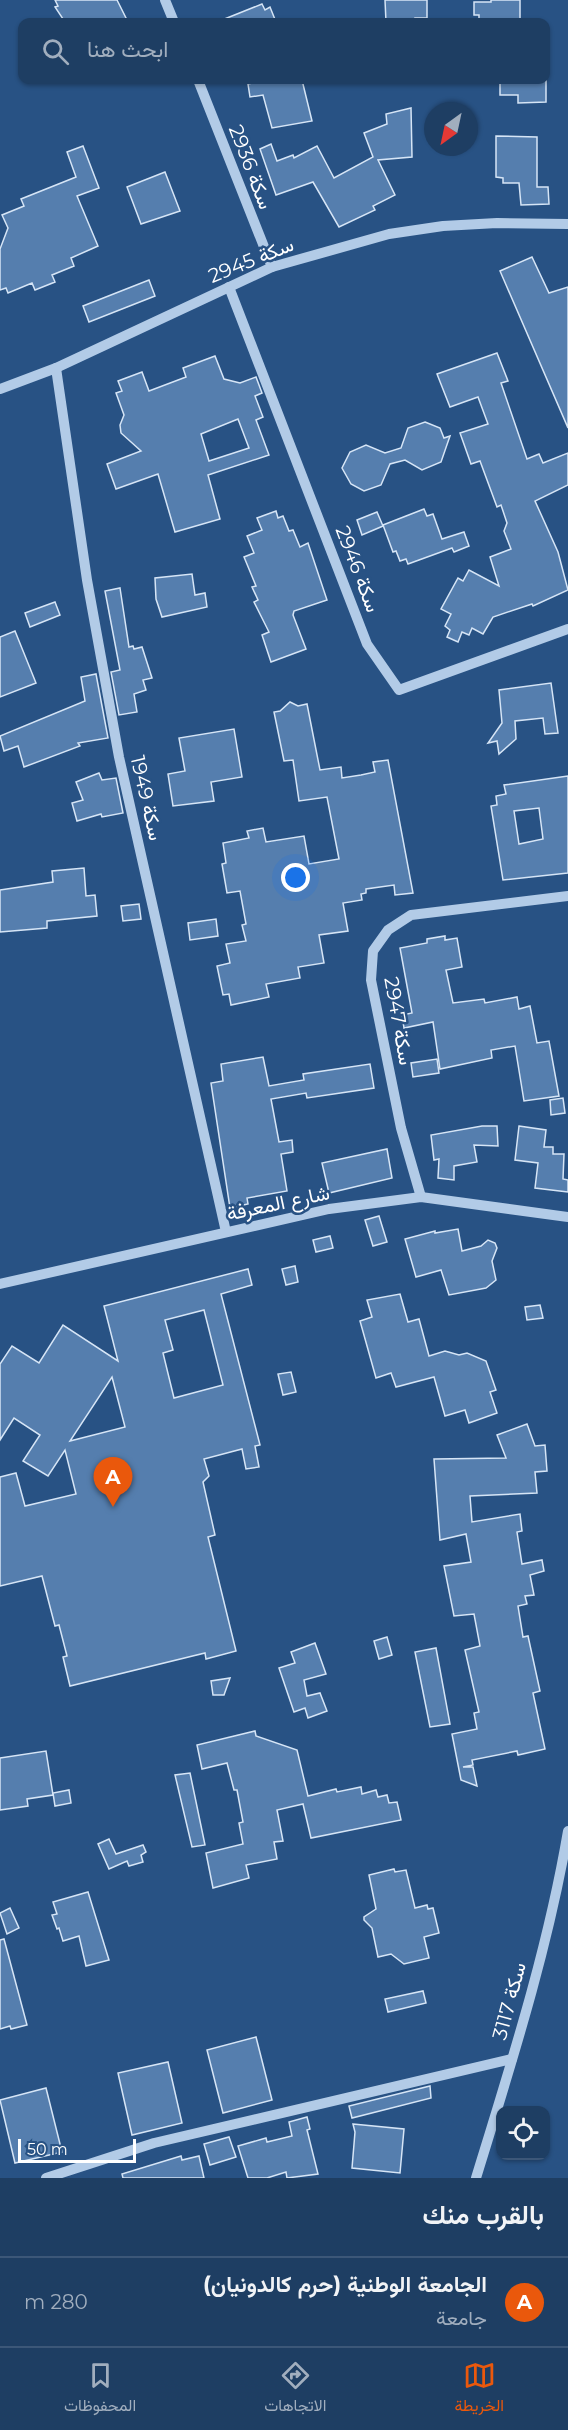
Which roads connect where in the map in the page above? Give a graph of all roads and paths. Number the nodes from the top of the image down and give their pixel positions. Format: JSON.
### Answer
{"nodes":[{"id":1,"x":165,"y":0,"type":"edge"},
{"id":2,"x":172,"y":18,"type":"edge"},
{"id":3,"x":200,"y":84,"type":"edge"},
{"id":4,"x":568,"y":224,"type":"edge"},
{"id":5,"x":272,"y":267,"type":"junction"},
{"id":6,"x":229,"y":287,"type":"junction"},
{"id":7,"x":56,"y":368,"type":"junction"},
{"id":8,"x":0,"y":390,"type":"edge"},
{"id":9,"x":568,"y":629,"type":"edge"},
{"id":10,"x":568,"y":896,"type":"edge"},
{"id":11,"x":421,"y":1197,"type":"junction"},
{"id":12,"x":568,"y":1217,"type":"edge"},
{"id":13,"x":226,"y":1232,"type":"junction"},
{"id":14,"x":0,"y":1284,"type":"edge"},
{"id":15,"x":568,"y":1831,"type":"edge"},
{"id":16,"x":512,"y":2059,"type":"junction"},
{"id":17,"x":46,"y":2178,"type":"edge"},
{"id":18,"x":476,"y":2178,"type":"edge"}],
"edges":[{"from":1,"to":2,"type":"street"},
{"from":3,"to":5,"type":"street","name":"سكة 2936"},
{"from":4,"to":5,"type":"street","name":"سكة 2945"},
{"from":5,"to":6,"type":"street","name":"سكة 2945"},
{"from":6,"to":7,"type":"street","name":"سكة 2945"},
{"from":6,"to":9,"type":"street","name":"سكة 2946"},
{"from":7,"to":8,"type":"street","name":"سكة 2945"},
{"from":7,"to":13,"type":"street","name":"سكة 1949"},
{"from":10,"to":11,"type":"street","name":"سكة 2947"},
{"from":11,"to":12,"type":"street","name":"شارع المعرفة"},
{"from":11,"to":13,"type":"street","name":"شارع المعرفة"},
{"from":13,"to":14,"type":"street","name":"شارع المعرفة"},
{"from":15,"to":16,"type":"street","name":"سكة 3117"},
{"from":16,"to":17,"type":"street"},
{"from":16,"to":18,"type":"street","name":"سكة 3117"}]}
